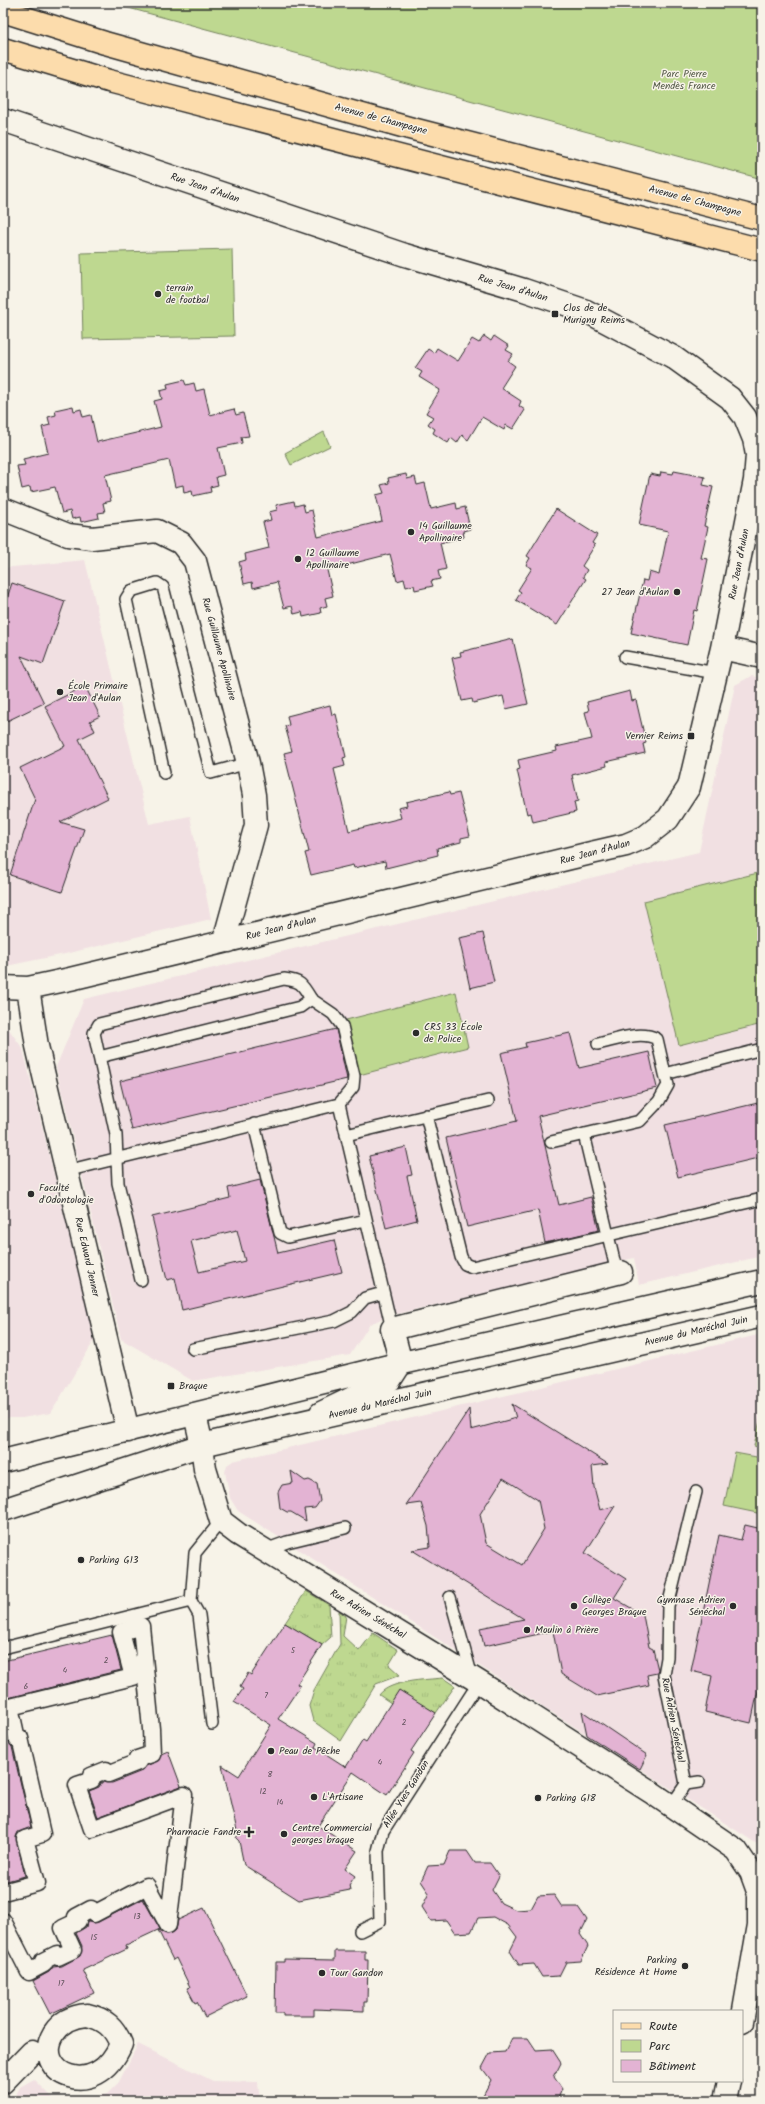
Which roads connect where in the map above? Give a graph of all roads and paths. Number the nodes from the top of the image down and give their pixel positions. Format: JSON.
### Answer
{"nodes":[{"id":1,"x":3,"y":11,"type":"edge"},
{"id":2,"x":3,"y":49,"type":"edge"},
{"id":3,"x":3,"y":120,"type":"edge"},
{"id":4,"x":762,"y":219,"type":"edge"},
{"id":5,"x":762,"y":250,"type":"edge"},
{"id":6,"x":759,"y":454,"type":"edge"},
{"id":7,"x":3,"y":509,"type":"edge"},
{"id":8,"x":722,"y":648,"type":"junction"},
{"id":9,"x":625,"y":656,"type":"dead end"},
{"id":10,"x":762,"y":657,"type":"edge"},
{"id":11,"x":716,"y":673,"type":"junction"},
{"id":12,"x":248,"y":763,"type":"junction"},
{"id":13,"x":164,"y":773,"type":"dead end"},
{"id":14,"x":229,"y":941,"type":"junction"},
{"id":15,"x":3,"y":987,"type":"edge"},
{"id":16,"x":28,"y":988,"type":"junction"},
{"id":17,"x":311,"y":998,"type":"junction"},
{"id":18,"x":598,"y":1044,"type":"dead end"},
{"id":19,"x":762,"y":1049,"type":"edge"},
{"id":20,"x":99,"y":1057,"type":"junction"},
{"id":21,"x":665,"y":1074,"type":"junction"},
{"id":22,"x":488,"y":1100,"type":"dead end"},
{"id":23,"x":339,"y":1104,"type":"junction"},
{"id":24,"x":426,"y":1116,"type":"junction"},
{"id":25,"x":254,"y":1124,"type":"junction"},
{"id":26,"x":584,"y":1134,"type":"junction"},
{"id":27,"x":346,"y":1135,"type":"junction"},
{"id":28,"x":550,"y":1142,"type":"dead end"},
{"id":29,"x":117,"y":1158,"type":"junction"},
{"id":30,"x":66,"y":1171,"type":"junction"},
{"id":31,"x":762,"y":1199,"type":"edge"},
{"id":32,"x":366,"y":1220,"type":"junction"},
{"id":33,"x":607,"y":1235,"type":"junction"},
{"id":34,"x":619,"y":1273,"type":"joint"},
{"id":35,"x":141,"y":1280,"type":"dead end"},
{"id":36,"x":762,"y":1281,"type":"edge"},
{"id":37,"x":383,"y":1293,"type":"junction"},
{"id":38,"x":762,"y":1316,"type":"edge"},
{"id":39,"x":392,"y":1329,"type":"junction"},
{"id":40,"x":193,"y":1349,"type":"dead end"},
{"id":41,"x":396,"y":1372,"type":"junction"},
{"id":42,"x":195,"y":1415,"type":"junction"},
{"id":43,"x":298,"y":1423,"type":"junction"},
{"id":44,"x":128,"y":1432,"type":"junction"},
{"id":45,"x":202,"y":1445,"type":"junction"},
{"id":46,"x":3,"y":1461,"type":"edge"},
{"id":47,"x":696,"y":1492,"type":"dead end"},
{"id":48,"x":3,"y":1510,"type":"edge"},
{"id":49,"x":221,"y":1521,"type":"junction"},
{"id":50,"x":345,"y":1528,"type":"dead end"},
{"id":51,"x":264,"y":1550,"type":"junction"},
{"id":52,"x":450,"y":1597,"type":"dead end"},
{"id":53,"x":191,"y":1601,"type":"junction"},
{"id":54,"x":3,"y":1648,"type":"edge"},
{"id":55,"x":475,"y":1679,"type":"junction"},
{"id":56,"x":212,"y":1724,"type":"dead end"},
{"id":57,"x":699,"y":1782,"type":"dead end"},
{"id":58,"x":686,"y":1784,"type":"junction"},
{"id":59,"x":671,"y":1806,"type":"junction"},
{"id":60,"x":3,"y":1892,"type":"edge"},
{"id":61,"x":3,"y":1921,"type":"edge"},
{"id":62,"x":360,"y":1931,"type":"dead end"},
{"id":63,"x":743,"y":2016,"type":"edge"},
{"id":64,"x":32,"y":2052,"type":"dead end"},
{"id":65,"x":3,"y":2082,"type":"edge"},
{"id":66,"x":729,"y":2082,"type":"edge"},
{"id":67,"x":725,"y":2101,"type":"edge"}],
"edges":[{"from":1,"to":4,"type":"main road","name":"Avenue de Champagne"},
{"from":2,"to":5,"type":"main road"},
{"from":3,"to":6,"type":"street","name":"Rue Jean d'Aulan"},
{"from":6,"to":8,"type":"street","name":"Rue Jean d'Aulan"},
{"from":7,"to":12,"type":"street","name":"Rue Guillaume Apollinaire"},
{"from":8,"to":10,"type":"street"},
{"from":8,"to":11,"type":"street","name":"Rue Jean d'Aulan"},
{"from":9,"to":11,"type":"lane"},
{"from":11,"to":14,"type":"street","name":"Rue Jean d'Aulan"},
{"from":12,"to":13,"type":"lane"},
{"from":12,"to":14,"type":"street","name":"Rue Guillaume Apollinaire"},
{"from":14,"to":16,"type":"street","name":"Rue Jean d'Aulan"},
{"from":15,"to":16,"type":"street","name":"Rue Jean d'Aulan"},
{"from":16,"to":30,"type":"street","name":"Rue Edward Jenner"},
{"from":17,"to":20,"type":"lane"},
{"from":17,"to":20,"type":"lane"},
{"from":17,"to":23,"type":"lane"},
{"from":18,"to":21,"type":"lane"},
{"from":19,"to":21,"type":"lane"},
{"from":20,"to":29,"type":"lane"},
{"from":21,"to":26,"type":"lane"},
{"from":22,"to":24,"type":"lane"},
{"from":23,"to":25,"type":"lane"},
{"from":23,"to":27,"type":"lane"},
{"from":24,"to":27,"type":"lane"},
{"from":24,"to":33,"type":"lane"},
{"from":25,"to":29,"type":"lane"},
{"from":25,"to":32,"type":"lane"},
{"from":26,"to":28,"type":"lane"},
{"from":26,"to":33,"type":"lane"},
{"from":27,"to":32,"type":"lane"},
{"from":29,"to":30,"type":"lane"},
{"from":29,"to":35,"type":"lane"},
{"from":30,"to":44,"type":"street","name":"Rue Edward Jenner"},
{"from":31,"to":33,"type":"lane"},
{"from":32,"to":37,"type":"lane"},
{"from":33,"to":34,"type":"lane"},
{"from":34,"to":39,"type":"street"},
{"from":36,"to":41,"type":"street"},
{"from":37,"to":39,"type":"lane"},
{"from":37,"to":40,"type":"lane"},
{"from":38,"to":43,"type":"street","name":"Avenue du Maréchal Juin"},
{"from":39,"to":41,"type":"street"},
{"from":41,"to":42,"type":"street"},
{"from":41,"to":43,"type":"street"},
{"from":42,"to":44,"type":"street"},
{"from":42,"to":45,"type":"street"},
{"from":43,"to":45,"type":"street","name":"Avenue du Maréchal Juin"},
{"from":44,"to":46,"type":"street"},
{"from":45,"to":48,"type":"street","name":"Avenue du Maréchal Juin"},
{"from":45,"to":49,"type":"street"},
{"from":47,"to":58,"type":"lane","name":"Rue Adrien Sénéchal"},
{"from":49,"to":51,"type":"street","name":"Rue Adrien Sénéchal"},
{"from":49,"to":53,"type":"lane"},
{"from":50,"to":51,"type":"lane"},
{"from":51,"to":55,"type":"street","name":"Rue Adrien Sénéchal"},
{"from":52,"to":55,"type":"lane"},
{"from":53,"to":54,"type":"lane"},
{"from":53,"to":56,"type":"lane"},
{"from":55,"to":59,"type":"street","name":"Rue Adrien Sénéchal"},
{"from":55,"to":62,"type":"lane","name":"Allée Yves Gandon"},
{"from":57,"to":58,"type":"lane"},
{"from":58,"to":59,"type":"lane"},
{"from":59,"to":63,"type":"street","name":"Rue Adrien Sénéchal"},
{"from":60,"to":61,"type":"street"},
{"from":64,"to":65,"type":"street"},
{"from":66,"to":67,"type":"street"}]}
